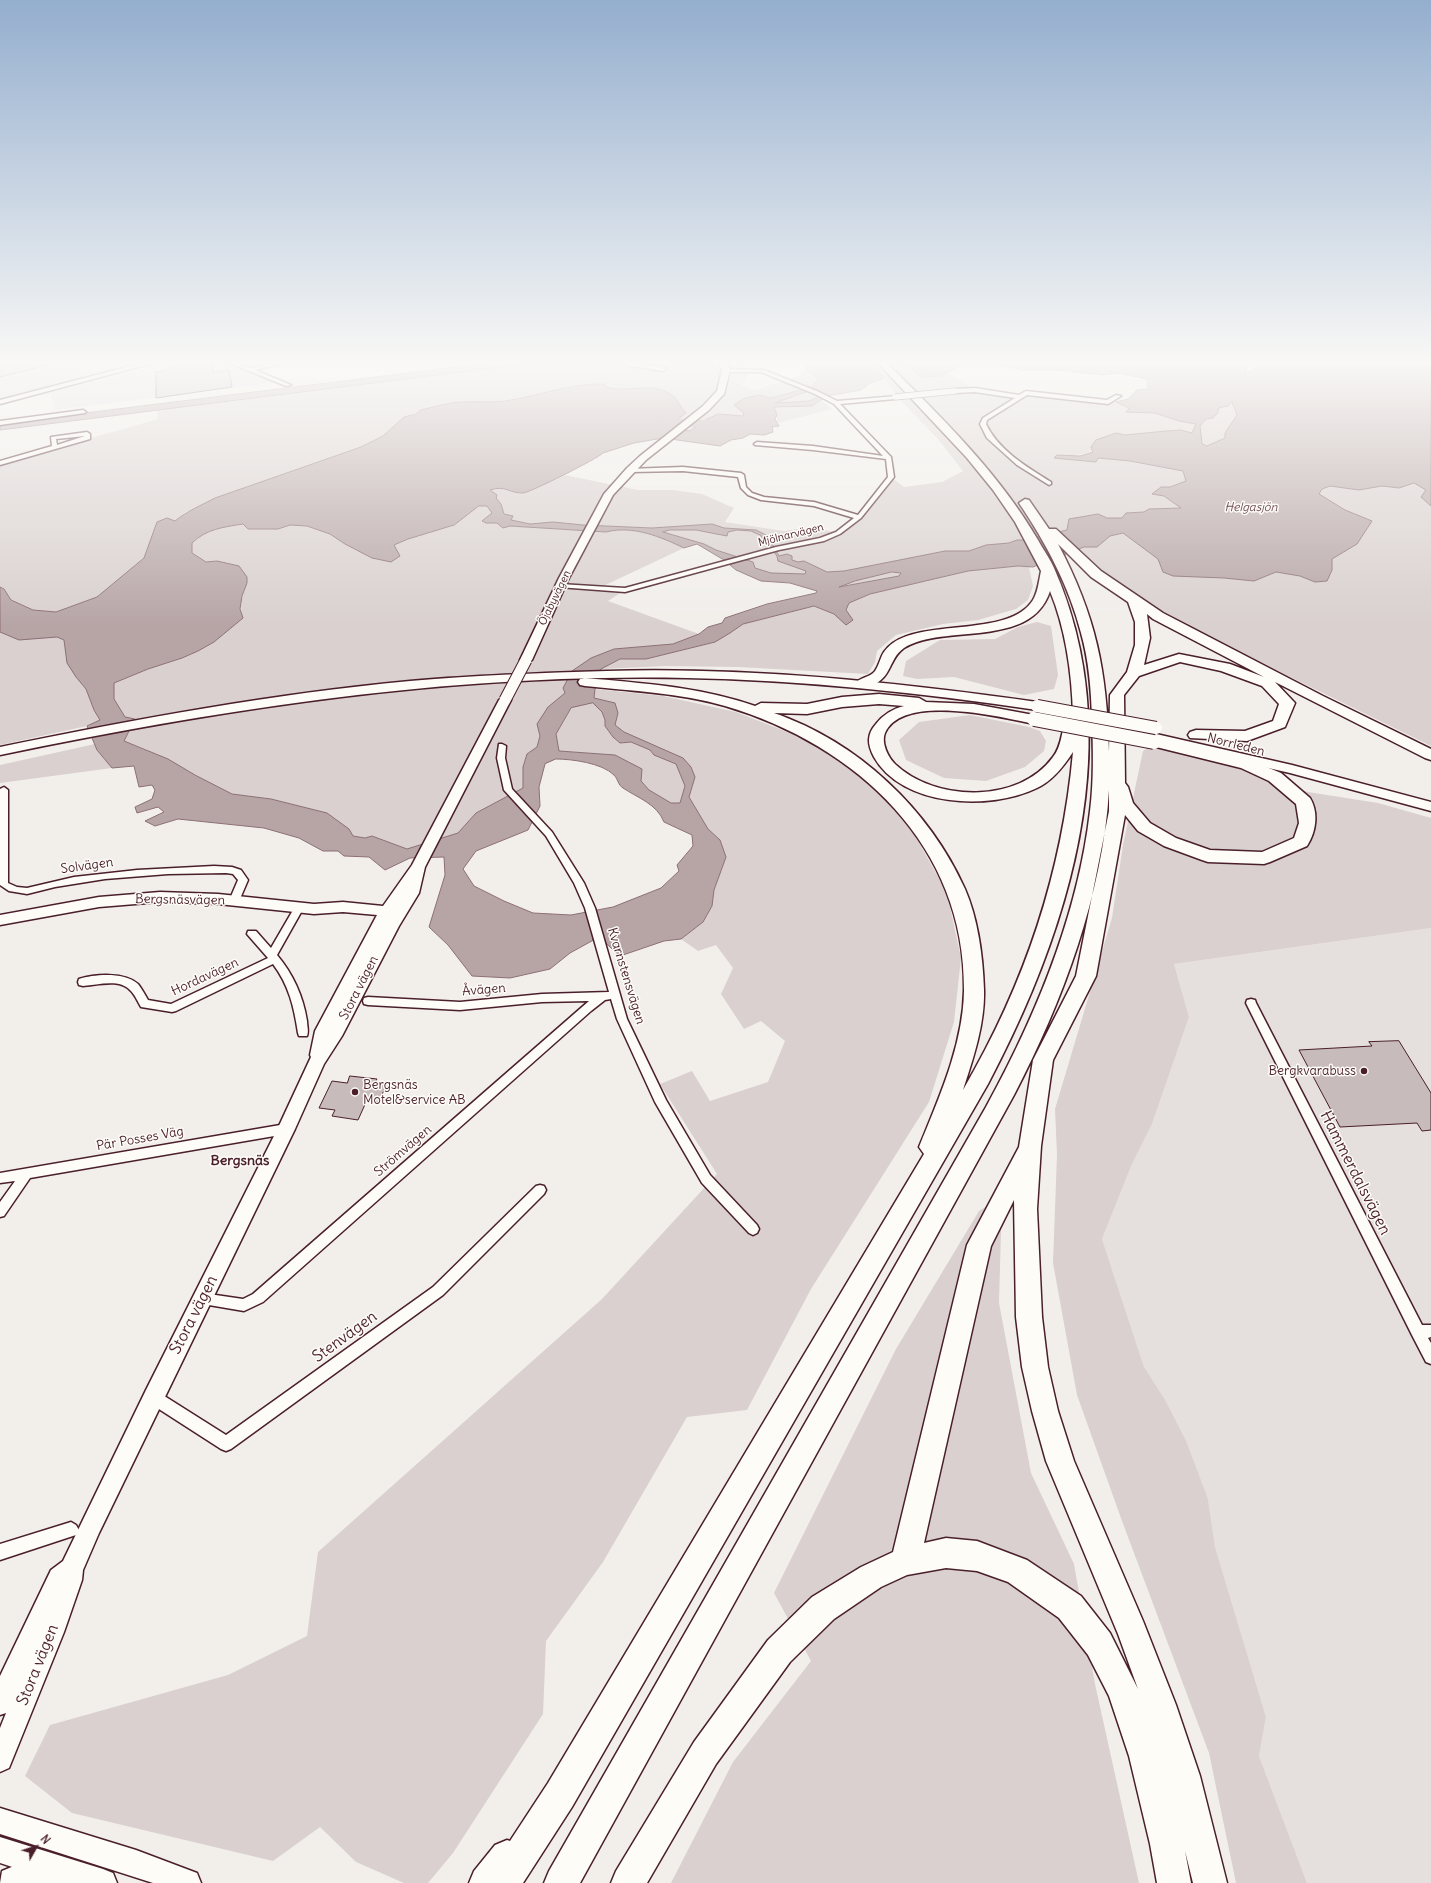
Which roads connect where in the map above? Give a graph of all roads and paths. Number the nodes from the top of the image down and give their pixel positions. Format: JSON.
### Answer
{"nodes":[{"id":1,"x":45,"y":450,"type":"edge"},
{"id":2,"x":654,"y":450,"type":"edge"},
{"id":3,"x":827,"y":450,"type":"edge"},
{"id":4,"x":881,"y":450,"type":"edge"},
{"id":5,"x":963,"y":450,"type":"edge"},
{"id":6,"x":979,"y":450,"type":"edge"},
{"id":7,"x":1004,"y":450,"type":"edge"},
{"id":8,"x":889,"y":458,"type":"junction"},
{"id":9,"x":988,"y":459,"type":"dead end"},
{"id":10,"x":0,"y":463,"type":"edge"},
{"id":11,"x":630,"y":470,"type":"junction"},
{"id":12,"x":1049,"y":484,"type":"dead end"},
{"id":13,"x":1023,"y":500,"type":"dead end"},
{"id":14,"x":859,"y":517,"type":"junction"},
{"id":15,"x":1045,"y":528,"type":"junction"},
{"id":16,"x":1047,"y":567,"type":"junction"},
{"id":17,"x":560,"y":586,"type":"junction"},
{"id":18,"x":1135,"y":602,"type":"junction"},
{"id":19,"x":1134,"y":673,"type":"junction"},
{"id":20,"x":561,"y":679,"type":"junction"},
{"id":21,"x":608,"y":680,"type":"junction"},
{"id":22,"x":585,"y":682,"type":"joint"},
{"id":23,"x":862,"y":684,"type":"junction"},
{"id":24,"x":732,"y":704,"type":"junction"},
{"id":25,"x":959,"y":706,"type":"junction"},
{"id":26,"x":1081,"y":706,"type":"junction"},
{"id":27,"x":1035,"y":713,"type":"junction"},
{"id":28,"x":90,"y":734,"type":"junction"},
{"id":29,"x":1196,"y":735,"type":"junction"},
{"id":30,"x":1157,"y":738,"type":"junction"},
{"id":31,"x":502,"y":746,"type":"dead end"},
{"id":32,"x":0,"y":751,"type":"edge"},
{"id":33,"x":1216,"y":751,"type":"joint"},
{"id":34,"x":1431,"y":755,"type":"edge"},
{"id":35,"x":0,"y":756,"type":"edge"},
{"id":36,"x":1117,"y":777,"type":"junction"},
{"id":37,"x":4,"y":790,"type":"dead end"},
{"id":38,"x":1431,"y":797,"type":"edge"},
{"id":39,"x":1431,"y":807,"type":"edge"},
{"id":40,"x":234,"y":902,"type":"junction"},
{"id":41,"x":299,"y":907,"type":"junction"},
{"id":42,"x":389,"y":918,"type":"junction"},
{"id":43,"x":0,"y":920,"type":"edge"},
{"id":44,"x":252,"y":934,"type":"dead end"},
{"id":45,"x":274,"y":957,"type":"junction"},
{"id":46,"x":83,"y":982,"type":"dead end"},
{"id":47,"x":616,"y":994,"type":"junction"},
{"id":48,"x":602,"y":997,"type":"junction"},
{"id":49,"x":368,"y":1001,"type":"dead end"},
{"id":50,"x":1251,"y":1003,"type":"dead end"},
{"id":51,"x":302,"y":1033,"type":"dead end"},
{"id":52,"x":286,"y":1129,"type":"junction"},
{"id":53,"x":1030,"y":1146,"type":"junction"},
{"id":54,"x":26,"y":1174,"type":"junction"},
{"id":55,"x":0,"y":1178,"type":"edge"},
{"id":56,"x":540,"y":1190,"type":"dead end"},
{"id":57,"x":906,"y":1207,"type":"junction"},
{"id":58,"x":0,"y":1212,"type":"edge"},
{"id":59,"x":753,"y":1229,"type":"dead end"},
{"id":60,"x":202,"y":1299,"type":"junction"},
{"id":61,"x":1425,"y":1332,"type":"edge"},
{"id":62,"x":1431,"y":1357,"type":"edge"},
{"id":63,"x":153,"y":1397,"type":"junction"},
{"id":64,"x":71,"y":1530,"type":"dead end"},
{"id":65,"x":0,"y":1552,"type":"edge"},
{"id":66,"x":905,"y":1560,"type":"junction"},
{"id":67,"x":71,"y":1569,"type":"junction"},
{"id":68,"x":0,"y":1703,"type":"edge"},
{"id":69,"x":0,"y":1759,"type":"edge"},
{"id":70,"x":560,"y":1795,"type":"junction"},
{"id":71,"x":0,"y":1821,"type":"edge"},
{"id":72,"x":0,"y":1850,"type":"edge"},
{"id":73,"x":14,"y":1883,"type":"edge"},
{"id":74,"x":61,"y":1883,"type":"edge"},
{"id":75,"x":104,"y":1883,"type":"edge"},
{"id":76,"x":187,"y":1883,"type":"edge"},
{"id":77,"x":486,"y":1883,"type":"edge"},
{"id":78,"x":503,"y":1883,"type":"edge"},
{"id":79,"x":561,"y":1883,"type":"edge"},
{"id":80,"x":628,"y":1883,"type":"edge"},
{"id":81,"x":1174,"y":1883,"type":"edge"},
{"id":82,"x":1210,"y":1883,"type":"edge"}],
"edges":[{"from":1,"to":10,"type":"street"},
{"from":2,"to":11,"type":"street","name":"Öjabyvägen"},
{"from":3,"to":8,"type":"street"},
{"from":4,"to":8,"type":"street"},
{"from":5,"to":16,"type":"highway"},
{"from":6,"to":9,"type":"highway"},
{"from":7,"to":12,"type":"street"},
{"from":8,"to":14,"type":"street","name":"Mjölnarvägen"},
{"from":11,"to":14,"type":"street"},
{"from":11,"to":17,"type":"street","name":"Öjabyvägen"},
{"from":13,"to":15,"type":"highway"},
{"from":14,"to":17,"type":"street","name":"Mjölnarvägen"},
{"from":15,"to":18,"type":"highway"},
{"from":15,"to":79,"type":"highway"},
{"from":16,"to":23,"type":"highway"},
{"from":16,"to":26,"type":"highway"},
{"from":17,"to":42,"type":"street","name":"Öjabyvägen","bridge":true},
{"from":18,"to":19,"type":"highway"},
{"from":18,"to":34,"type":"highway"},
{"from":19,"to":29,"type":"highway"},
{"from":19,"to":36,"type":"highway"},
{"from":20,"to":21,"type":"main road"},
{"from":20,"to":22,"type":"main road"},
{"from":20,"to":28,"type":"main road"},
{"from":21,"to":22,"type":"highway"},
{"from":21,"to":23,"type":"main road","name":"Norrleden"},
{"from":21,"to":24,"type":"highway"},
{"from":21,"to":25,"type":"main road"},
{"from":23,"to":27,"type":"main road","name":"Norrleden"},
{"from":24,"to":25,"type":"highway"},
{"from":24,"to":57,"type":"highway"},
{"from":25,"to":26,"type":"highway"},
{"from":25,"to":27,"type":"highway"},
{"from":26,"to":57,"type":"highway"},
{"from":27,"to":30,"type":"highway","bridge":true},
{"from":27,"to":30,"type":"main road","name":"Norrleden"},
{"from":28,"to":32,"type":"main road"},
{"from":28,"to":35,"type":"main road"},
{"from":29,"to":30,"type":"main road","name":"Norrleden"},
{"from":29,"to":38,"type":"main road","name":"Norrleden"},
{"from":30,"to":33,"type":"highway"},
{"from":30,"to":36,"type":"highway"},
{"from":31,"to":47,"type":"street","name":"Kvarnstensvägen"},
{"from":33,"to":39,"type":"main road","name":"Norrleden"},
{"from":36,"to":53,"type":"highway"},
{"from":37,"to":40,"type":"street","name":"Solvägen"},
{"from":40,"to":41,"type":"street","name":"Bergsnäsvägen"},
{"from":40,"to":43,"type":"street","name":"Bergsnäsvägen"},
{"from":41,"to":42,"type":"street","name":"Bergsnäsvägen"},
{"from":41,"to":45,"type":"street"},
{"from":42,"to":52,"type":"street","name":"Stora vägen"},
{"from":44,"to":45,"type":"street"},
{"from":45,"to":46,"type":"street","name":"Hordavägen"},
{"from":45,"to":51,"type":"street"},
{"from":47,"to":48,"type":"street","name":"Strömvägen"},
{"from":47,"to":59,"type":"street","name":"Kvarnstensvägen"},
{"from":48,"to":49,"type":"street","name":"Åvägen"},
{"from":48,"to":60,"type":"street","name":"Strömvägen"},
{"from":50,"to":61,"type":"street","name":"Hammerdalsvägen"},
{"from":52,"to":54,"type":"street","name":"Pär Posses Väg"},
{"from":52,"to":60,"type":"street","name":"Stora vägen"},
{"from":53,"to":66,"type":"highway"},
{"from":53,"to":82,"type":"highway"},
{"from":54,"to":55,"type":"street","name":"Pär Posses Väg"},
{"from":54,"to":58,"type":"street"},
{"from":56,"to":63,"type":"street","name":"Stenvägen"},
{"from":57,"to":70,"type":"highway"},
{"from":60,"to":63,"type":"street","name":"Stora vägen"},
{"from":61,"to":62,"type":"street","name":"Hammerdalsvägen"},
{"from":63,"to":67,"type":"street","name":"Stora vägen"},
{"from":64,"to":65,"type":"street"},
{"from":66,"to":80,"type":"highway"},
{"from":66,"to":81,"type":"highway"},
{"from":67,"to":68,"type":"street","name":"Stora vägen"},
{"from":67,"to":69,"type":"street","name":"Stora vägen"},
{"from":70,"to":77,"type":"highway"},
{"from":70,"to":78,"type":"highway"},
{"from":71,"to":76,"type":"street"},
{"from":72,"to":75,"type":"street"},
{"from":73,"to":74,"type":"highway"}]}
